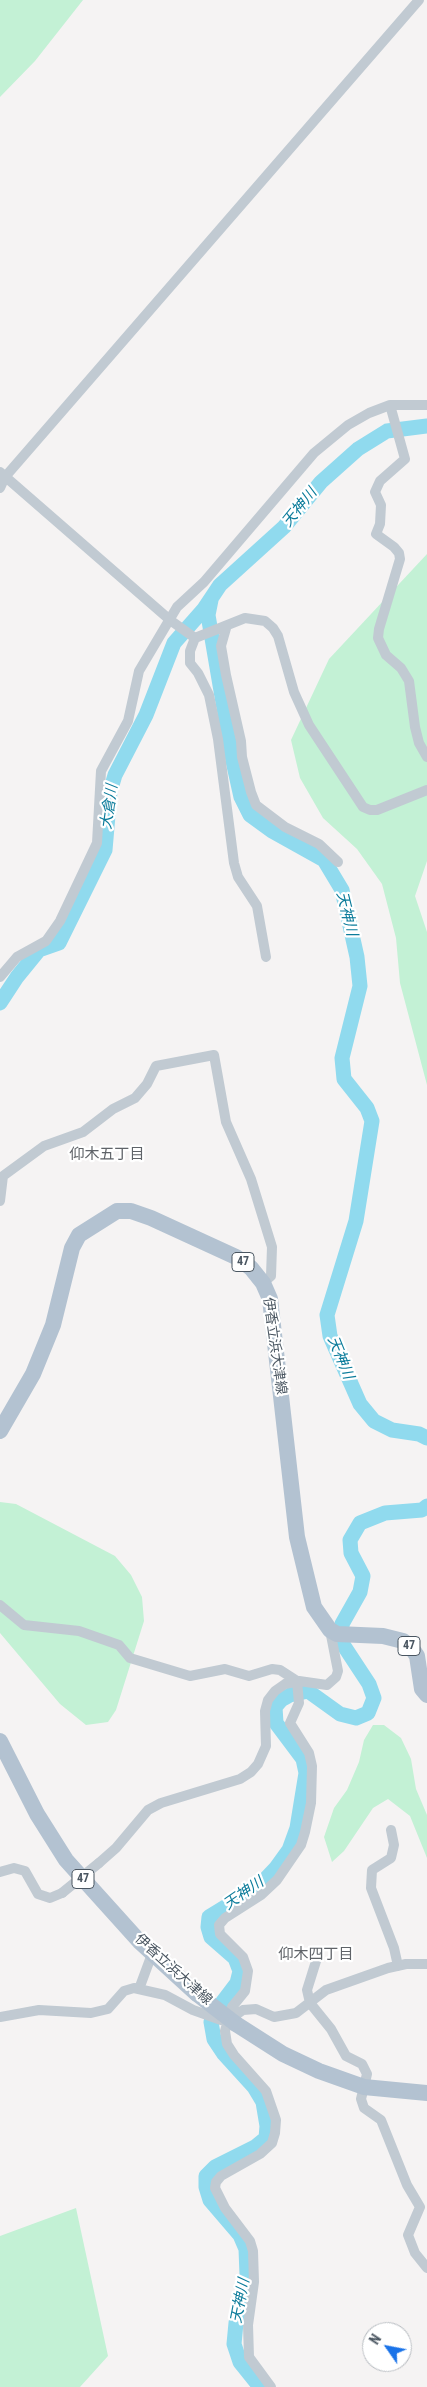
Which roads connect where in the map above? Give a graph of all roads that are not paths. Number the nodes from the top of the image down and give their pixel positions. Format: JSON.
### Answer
{"nodes":[{"id":1,"x":419,"y":0,"type":"edge"},
{"id":2,"x":427,"y":404,"type":"edge"},
{"id":3,"x":390,"y":405,"type":"junction"},
{"id":4,"x":3,"y":475,"type":"edge"},
{"id":5,"x":0,"y":488,"type":"edge"},
{"id":6,"x":170,"y":620,"type":"junction"},
{"id":7,"x":223,"y":627,"type":"junction"},
{"id":8,"x":195,"y":636,"type":"junction"},
{"id":9,"x":427,"y":757,"type":"edge"},
{"id":10,"x":427,"y":790,"type":"edge"},
{"id":11,"x":338,"y":862,"type":"dead end"},
{"id":12,"x":266,"y":957,"type":"dead end"},
{"id":13,"x":0,"y":977,"type":"edge"},
{"id":14,"x":0,"y":1202,"type":"edge"},
{"id":15,"x":264,"y":1284,"type":"junction"},
{"id":16,"x":0,"y":1431,"type":"edge"},
{"id":17,"x":0,"y":1604,"type":"edge"},
{"id":18,"x":333,"y":1632,"type":"junction"},
{"id":19,"x":298,"y":1684,"type":"junction"},
{"id":20,"x":427,"y":1695,"type":"edge"},
{"id":21,"x":0,"y":1741,"type":"edge"},
{"id":22,"x":391,"y":1830,"type":"dead end"},
{"id":23,"x":0,"y":1872,"type":"edge"},
{"id":24,"x":152,"y":1954,"type":"junction"},
{"id":25,"x":317,"y":1958,"type":"dead end"},
{"id":26,"x":427,"y":1964,"type":"edge"},
{"id":27,"x":398,"y":1966,"type":"junction"},
{"id":28,"x":139,"y":1989,"type":"junction"},
{"id":29,"x":310,"y":2002,"type":"junction"},
{"id":30,"x":0,"y":2017,"type":"edge"},
{"id":31,"x":228,"y":2021,"type":"junction"},
{"id":32,"x":364,"y":2087,"type":"junction"},
{"id":33,"x":427,"y":2093,"type":"edge"},
{"id":34,"x":427,"y":2268,"type":"edge"},
{"id":35,"x":271,"y":2387,"type":"edge"}],
"edges":[{"from":1,"to":4,"type":"street"},
{"from":2,"to":3,"type":"street"},
{"from":3,"to":6,"type":"street"},
{"from":3,"to":9,"type":"street"},
{"from":4,"to":5,"type":"street"},
{"from":4,"to":6,"type":"street"},
{"from":6,"to":8,"type":"street"},
{"from":6,"to":13,"type":"street"},
{"from":7,"to":8,"type":"street"},
{"from":7,"to":10,"type":"street"},
{"from":7,"to":11,"type":"street"},
{"from":8,"to":12,"type":"street"},
{"from":14,"to":15,"type":"street"},
{"from":15,"to":16,"type":"main road","name":"伊香立浜大津線","number":"47"},
{"from":15,"to":18,"type":"main road","name":"伊香立浜大津線","number":"47"},
{"from":17,"to":19,"type":"street"},
{"from":18,"to":19,"type":"street"},
{"from":18,"to":20,"type":"main road","number":"47"},
{"from":19,"to":23,"type":"street","bridge":true},
{"from":19,"to":31,"type":"street"},
{"from":21,"to":24,"type":"main road","name":"伊香立浜大津線","number":"47"},
{"from":22,"to":27,"type":"street"},
{"from":24,"to":28,"type":"street"},
{"from":24,"to":31,"type":"main road","name":"伊香立浜大津線","number":"47","bridge":true},
{"from":25,"to":29,"type":"street"},
{"from":26,"to":27,"type":"street"},
{"from":27,"to":29,"type":"street"},
{"from":28,"to":30,"type":"street"},
{"from":28,"to":31,"type":"street"},
{"from":29,"to":31,"type":"street"},
{"from":29,"to":32,"type":"street"},
{"from":31,"to":32,"type":"main road","name":"伊香立浜大津線","number":"47"},
{"from":31,"to":35,"type":"street"},
{"from":32,"to":33,"type":"main road","name":"伊香立浜大津線","number":"47"},
{"from":32,"to":34,"type":"street"}]}
